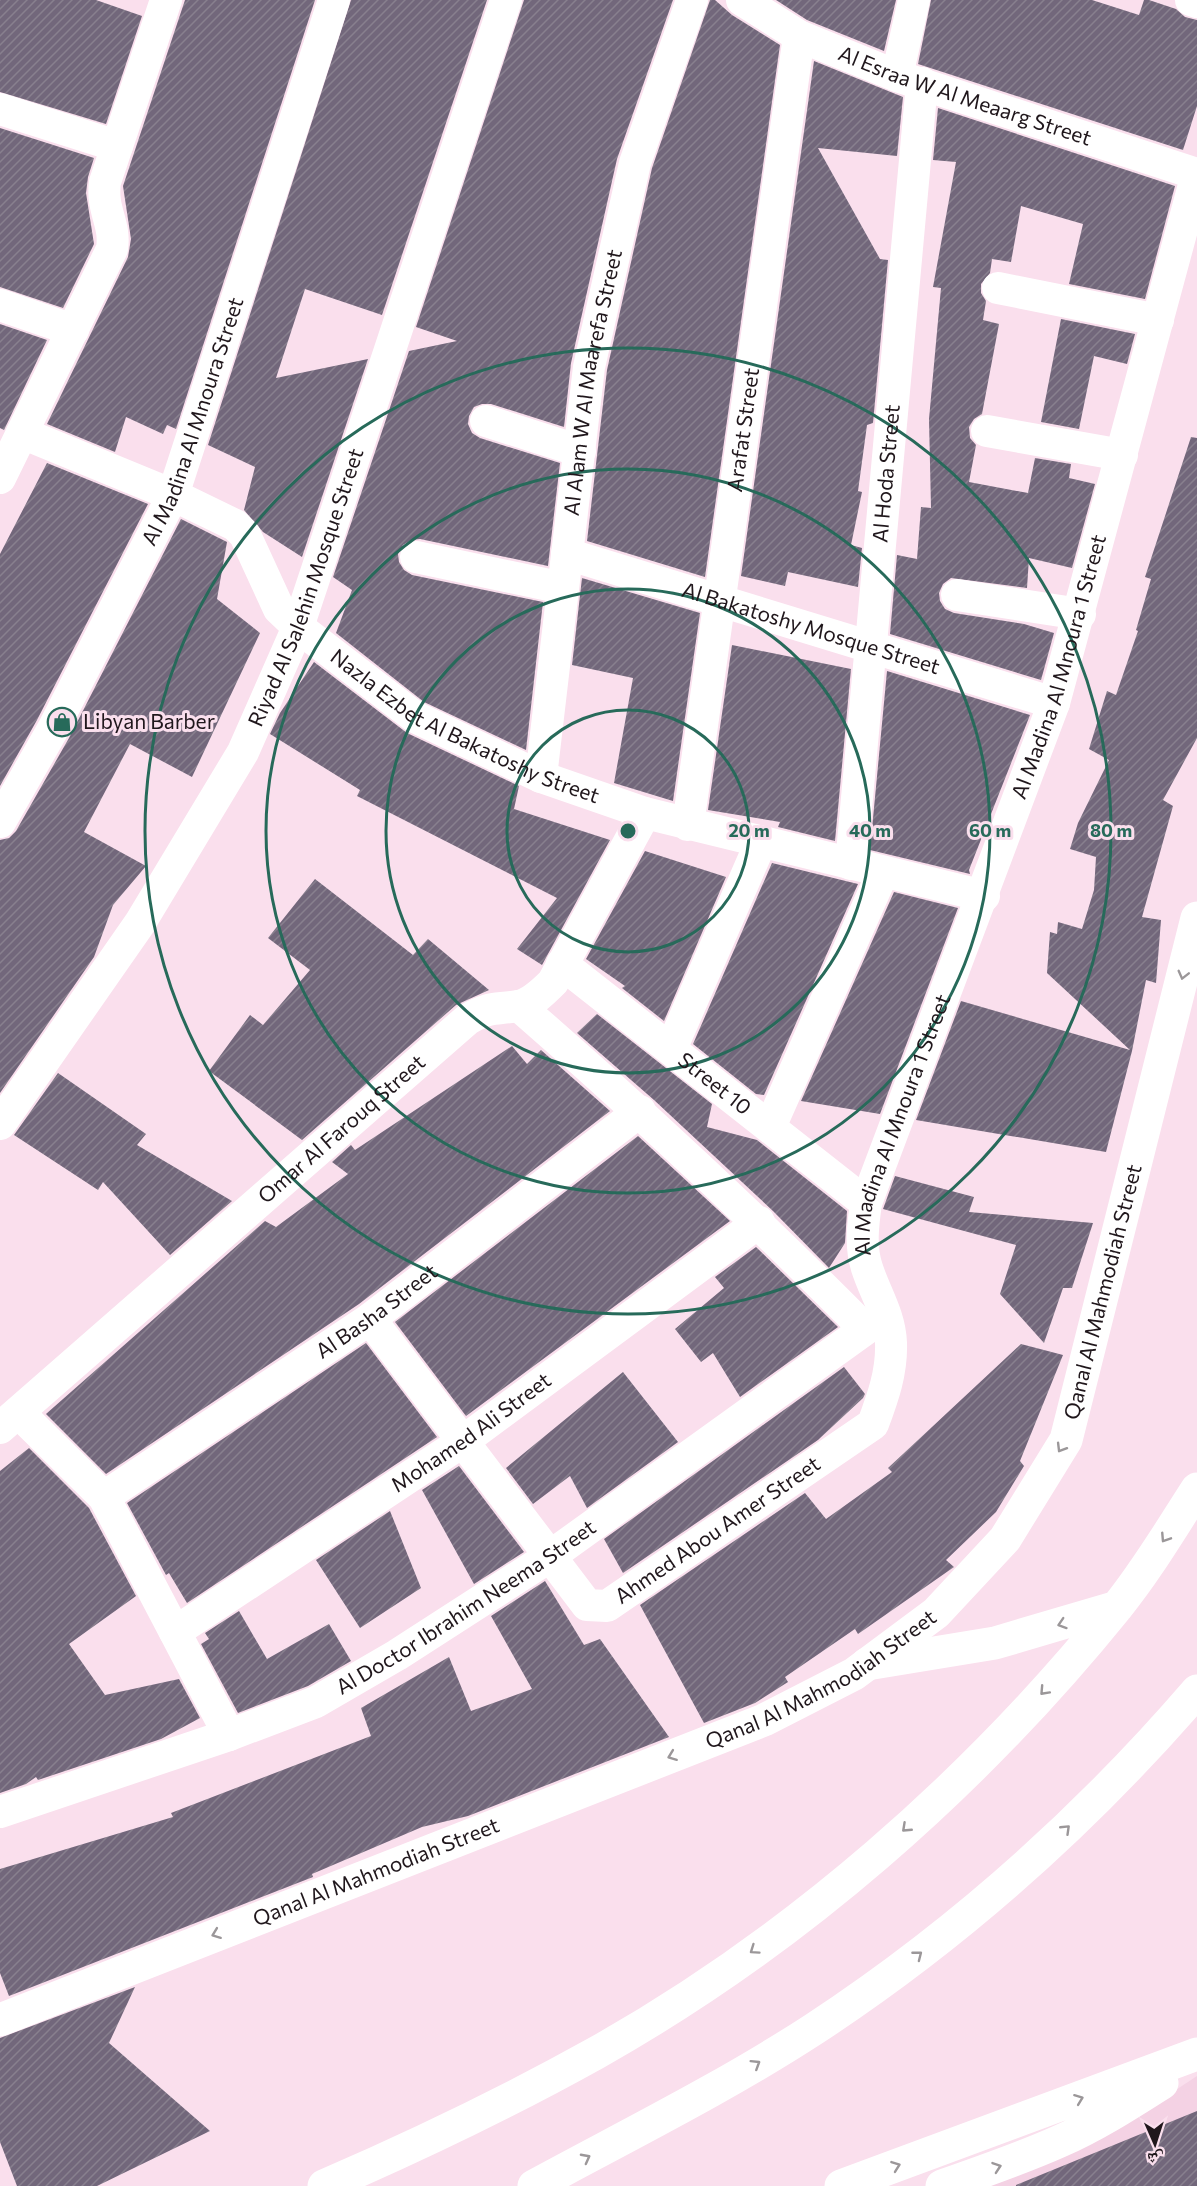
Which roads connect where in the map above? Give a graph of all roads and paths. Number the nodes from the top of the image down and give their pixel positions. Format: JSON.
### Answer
{"nodes":[{"id":1,"x":166,"y":0,"type":"edge"},
{"id":2,"x":334,"y":0,"type":"edge"},
{"id":3,"x":506,"y":0,"type":"edge"},
{"id":4,"x":692,"y":0,"type":"edge"},
{"id":5,"x":742,"y":0,"type":"edge"},
{"id":6,"x":914,"y":0,"type":"edge"},
{"id":7,"x":1191,"y":0,"type":"edge"},
{"id":8,"x":1197,"y":2,"type":"edge"},
{"id":9,"x":799,"y":36,"type":"junction"},
{"id":10,"x":909,"y":80,"type":"junction"},
{"id":11,"x":0,"y":109,"type":"edge"},
{"id":12,"x":117,"y":146,"type":"junction"},
{"id":13,"x":1197,"y":174,"type":"edge"},
{"id":14,"x":998,"y":288,"type":"dead end"},
{"id":15,"x":0,"y":305,"type":"edge"},
{"id":16,"x":1158,"y":320,"type":"junction"},
{"id":17,"x":73,"y":330,"type":"junction"},
{"id":18,"x":486,"y":422,"type":"dead end"},
{"id":19,"x":987,"y":431,"type":"dead end"},
{"id":20,"x":22,"y":433,"type":"junction"},
{"id":21,"x":580,"y":451,"type":"junction"},
{"id":22,"x":1122,"y":455,"type":"junction"},
{"id":23,"x":0,"y":478,"type":"edge"},
{"id":24,"x":173,"y":495,"type":"junction"},
{"id":25,"x":567,"y":554,"type":"junction"},
{"id":26,"x":416,"y":557,"type":"dead end"},
{"id":27,"x":563,"y":588,"type":"junction"},
{"id":28,"x":957,"y":595,"type":"dead end"},
{"id":29,"x":720,"y":599,"type":"junction"},
{"id":30,"x":1080,"y":614,"type":"junction"},
{"id":31,"x":298,"y":627,"type":"junction"},
{"id":32,"x":870,"y":646,"type":"junction"},
{"id":33,"x":1054,"y":703,"type":"junction"},
{"id":34,"x":541,"y":777,"type":"junction"},
{"id":35,"x":645,"y":813,"type":"junction"},
{"id":36,"x":0,"y":822,"type":"edge"},
{"id":37,"x":688,"y":825,"type":"junction"},
{"id":38,"x":761,"y":842,"type":"junction"},
{"id":39,"x":851,"y":864,"type":"junction"},
{"id":40,"x":883,"y":872,"type":"junction"},
{"id":41,"x":984,"y":896,"type":"junction"},
{"id":42,"x":1197,"y":918,"type":"edge"},
{"id":43,"x":562,"y":964,"type":"junction"},
{"id":44,"x":519,"y":1006,"type":"junction"},
{"id":45,"x":671,"y":1049,"type":"junction"},
{"id":46,"x":640,"y":1111,"type":"junction"},
{"id":47,"x":0,"y":1124,"type":"edge"},
{"id":48,"x":770,"y":1127,"type":"junction"},
{"id":49,"x":866,"y":1203,"type":"junction"},
{"id":50,"x":759,"y":1222,"type":"junction"},
{"id":51,"x":370,"y":1319,"type":"junction"},
{"id":52,"x":875,"y":1322,"type":"junction"},
{"id":53,"x":9,"y":1420,"type":"edge"},
{"id":54,"x":873,"y":1424,"type":"joint"},
{"id":55,"x":462,"y":1442,"type":"junction"},
{"id":56,"x":1197,"y":1489,"type":"edge"},
{"id":57,"x":104,"y":1497,"type":"junction"},
{"id":58,"x":549,"y":1557,"type":"junction"},
{"id":59,"x":1117,"y":1607,"type":"junction"},
{"id":60,"x":175,"y":1632,"type":"junction"},
{"id":61,"x":867,"y":1664,"type":"junction"},
{"id":62,"x":1197,"y":1691,"type":"edge"},
{"id":63,"x":229,"y":1735,"type":"junction"},
{"id":64,"x":0,"y":1812,"type":"edge"},
{"id":65,"x":0,"y":2020,"type":"edge"},
{"id":66,"x":1197,"y":2054,"type":"edge"},
{"id":67,"x":1197,"y":2060,"type":"edge"},
{"id":68,"x":324,"y":2186,"type":"edge"},
{"id":69,"x":534,"y":2186,"type":"edge"},
{"id":70,"x":841,"y":2186,"type":"edge"},
{"id":71,"x":942,"y":2186,"type":"edge"}],
"edges":[{"from":1,"to":12,"type":"street"},
{"from":2,"to":24,"type":"street","name":"Al Madina Al Mnoura Street"},
{"from":3,"to":31,"type":"street","name":"Riyad Al Salehin Mosque Street"},
{"from":4,"to":21,"type":"street","name":"Al Alam W Al Maarefa Street"},
{"from":5,"to":9,"type":"street","name":"Al Esraa W Al Meaarg Street"},
{"from":6,"to":10,"type":"street","name":"Al Hoda Street"},
{"from":7,"to":8,"type":"street"},
{"from":9,"to":10,"type":"street","name":"Al Esraa W Al Meaarg Street"},
{"from":9,"to":29,"type":"street","name":"Arafat Street"},
{"from":10,"to":13,"type":"street","name":"Al Esraa W Al Meaarg Street"},
{"from":10,"to":32,"type":"street","name":"Al Hoda Street"},
{"from":11,"to":12,"type":"street"},
{"from":12,"to":17,"type":"street"},
{"from":13,"to":16,"type":"street","name":"Al Madina Al Mnoura 1 Street"},
{"from":14,"to":16,"type":"street"},
{"from":15,"to":17,"type":"street"},
{"from":16,"to":22,"type":"street","name":"Al Madina Al Mnoura 1 Street"},
{"from":17,"to":20,"type":"street"},
{"from":18,"to":21,"type":"street"},
{"from":19,"to":22,"type":"street"},
{"from":20,"to":23,"type":"street"},
{"from":20,"to":24,"type":"street","name":"Nazla Ezbet Al Bakatoshy Street"},
{"from":21,"to":25,"type":"street","name":"Al Alam W Al Maarefa Street"},
{"from":22,"to":30,"type":"street","name":"Al Madina Al Mnoura 1 Street"},
{"from":24,"to":31,"type":"street","name":"Nazla Ezbet Al Bakatoshy Street"},
{"from":24,"to":36,"type":"street","name":"Al Madina Al Mnoura Street"},
{"from":25,"to":27,"type":"street","name":"Al Alam W Al Maarefa Street"},
{"from":25,"to":29,"type":"street","name":"Al Bakatoshy Mosque Street"},
{"from":26,"to":27,"type":"street"},
{"from":27,"to":34,"type":"street","name":"Al Alam W Al Maarefa Street"},
{"from":28,"to":30,"type":"street"},
{"from":29,"to":32,"type":"street","name":"Al Bakatoshy Mosque Street"},
{"from":29,"to":37,"type":"street","name":"Arafat Street"},
{"from":30,"to":33,"type":"street","name":"Al Madina Al Mnoura 1 Street"},
{"from":31,"to":34,"type":"street","name":"Nazla Ezbet Al Bakatoshy Street"},
{"from":31,"to":47,"type":"street","name":"Riyad Al Salehin Mosque Street"},
{"from":32,"to":33,"type":"street","name":"Al Bakatoshy Mosque Street"},
{"from":32,"to":39,"type":"street","name":"Al Hoda Street"},
{"from":33,"to":41,"type":"street","name":"Al Madina Al Mnoura 1 Street"},
{"from":34,"to":35,"type":"street","name":"Nazla Ezbet Al Bakatoshy Street"},
{"from":35,"to":37,"type":"street","name":"Nazla Ezbet Al Bakatoshy Street"},
{"from":35,"to":43,"type":"street","name":"Omar Al Farouq Street"},
{"from":37,"to":38,"type":"street","name":"Nazla Ezbet Al Bakatoshy Street"},
{"from":38,"to":39,"type":"street","name":"Nazla Ezbet Al Bakatoshy Street"},
{"from":38,"to":45,"type":"street"},
{"from":39,"to":40,"type":"street","name":"Nazla Ezbet Al Bakatoshy Street"},
{"from":40,"to":41,"type":"street","name":"Nazla Ezbet Al Bakatoshy Street"},
{"from":40,"to":48,"type":"street"},
{"from":41,"to":49,"type":"street","name":"Al Madina Al Mnoura 1 Street"},
{"from":42,"to":61,"type":"main road","name":"Qanal Al Mahmodiah Street","one_way":true},
{"from":43,"to":44,"type":"street","name":"Omar Al Farouq Street"},
{"from":43,"to":45,"type":"street","name":"Street 10"},
{"from":44,"to":46,"type":"street"},
{"from":44,"to":53,"type":"street","name":"Omar Al Farouq Street"},
{"from":45,"to":48,"type":"street","name":"Street 10"},
{"from":46,"to":50,"type":"street"},
{"from":46,"to":51,"type":"street","name":"Al Basha Street"},
{"from":48,"to":49,"type":"street","name":"Street 10"},
{"from":49,"to":52,"type":"street","name":"Al Madina Al Mnoura 1 Street"},
{"from":50,"to":52,"type":"street"},
{"from":50,"to":55,"type":"street","name":"Mohamed Ali Street"},
{"from":51,"to":55,"type":"street","name":"Ahmed Abou Amer Street"},
{"from":51,"to":57,"type":"street","name":"Al Basha Street"},
{"from":52,"to":54,"type":"street","name":"Al Madina Al Mnoura 1 Street"},
{"from":52,"to":58,"type":"street","name":"Al Doctor Ibrahim Neema Street"},
{"from":53,"to":57,"type":"street"},
{"from":54,"to":58,"type":"street","name":"Ahmed Abou Amer Street"},
{"from":55,"to":58,"type":"street","name":"Ahmed Abou Amer Street"},
{"from":55,"to":60,"type":"street","name":"Mohamed Ali Street"},
{"from":56,"to":59,"type":"main road","one_way":true},
{"from":57,"to":60,"type":"street"},
{"from":58,"to":63,"type":"street","name":"Al Doctor Ibrahim Neema Street"},
{"from":59,"to":61,"type":"main road","one_way":true},
{"from":59,"to":68,"type":"main road","one_way":true},
{"from":60,"to":63,"type":"street"},
{"from":61,"to":65,"type":"main road","name":"Qanal Al Mahmodiah Street","one_way":true},
{"from":69,"to":62,"type":"main road","one_way":true},
{"from":63,"to":64,"type":"street","name":"Al Doctor Ibrahim Neema Street"},
{"from":70,"to":66,"type":"main road","one_way":true},
{"from":71,"to":67,"type":"main road","one_way":true}]}
